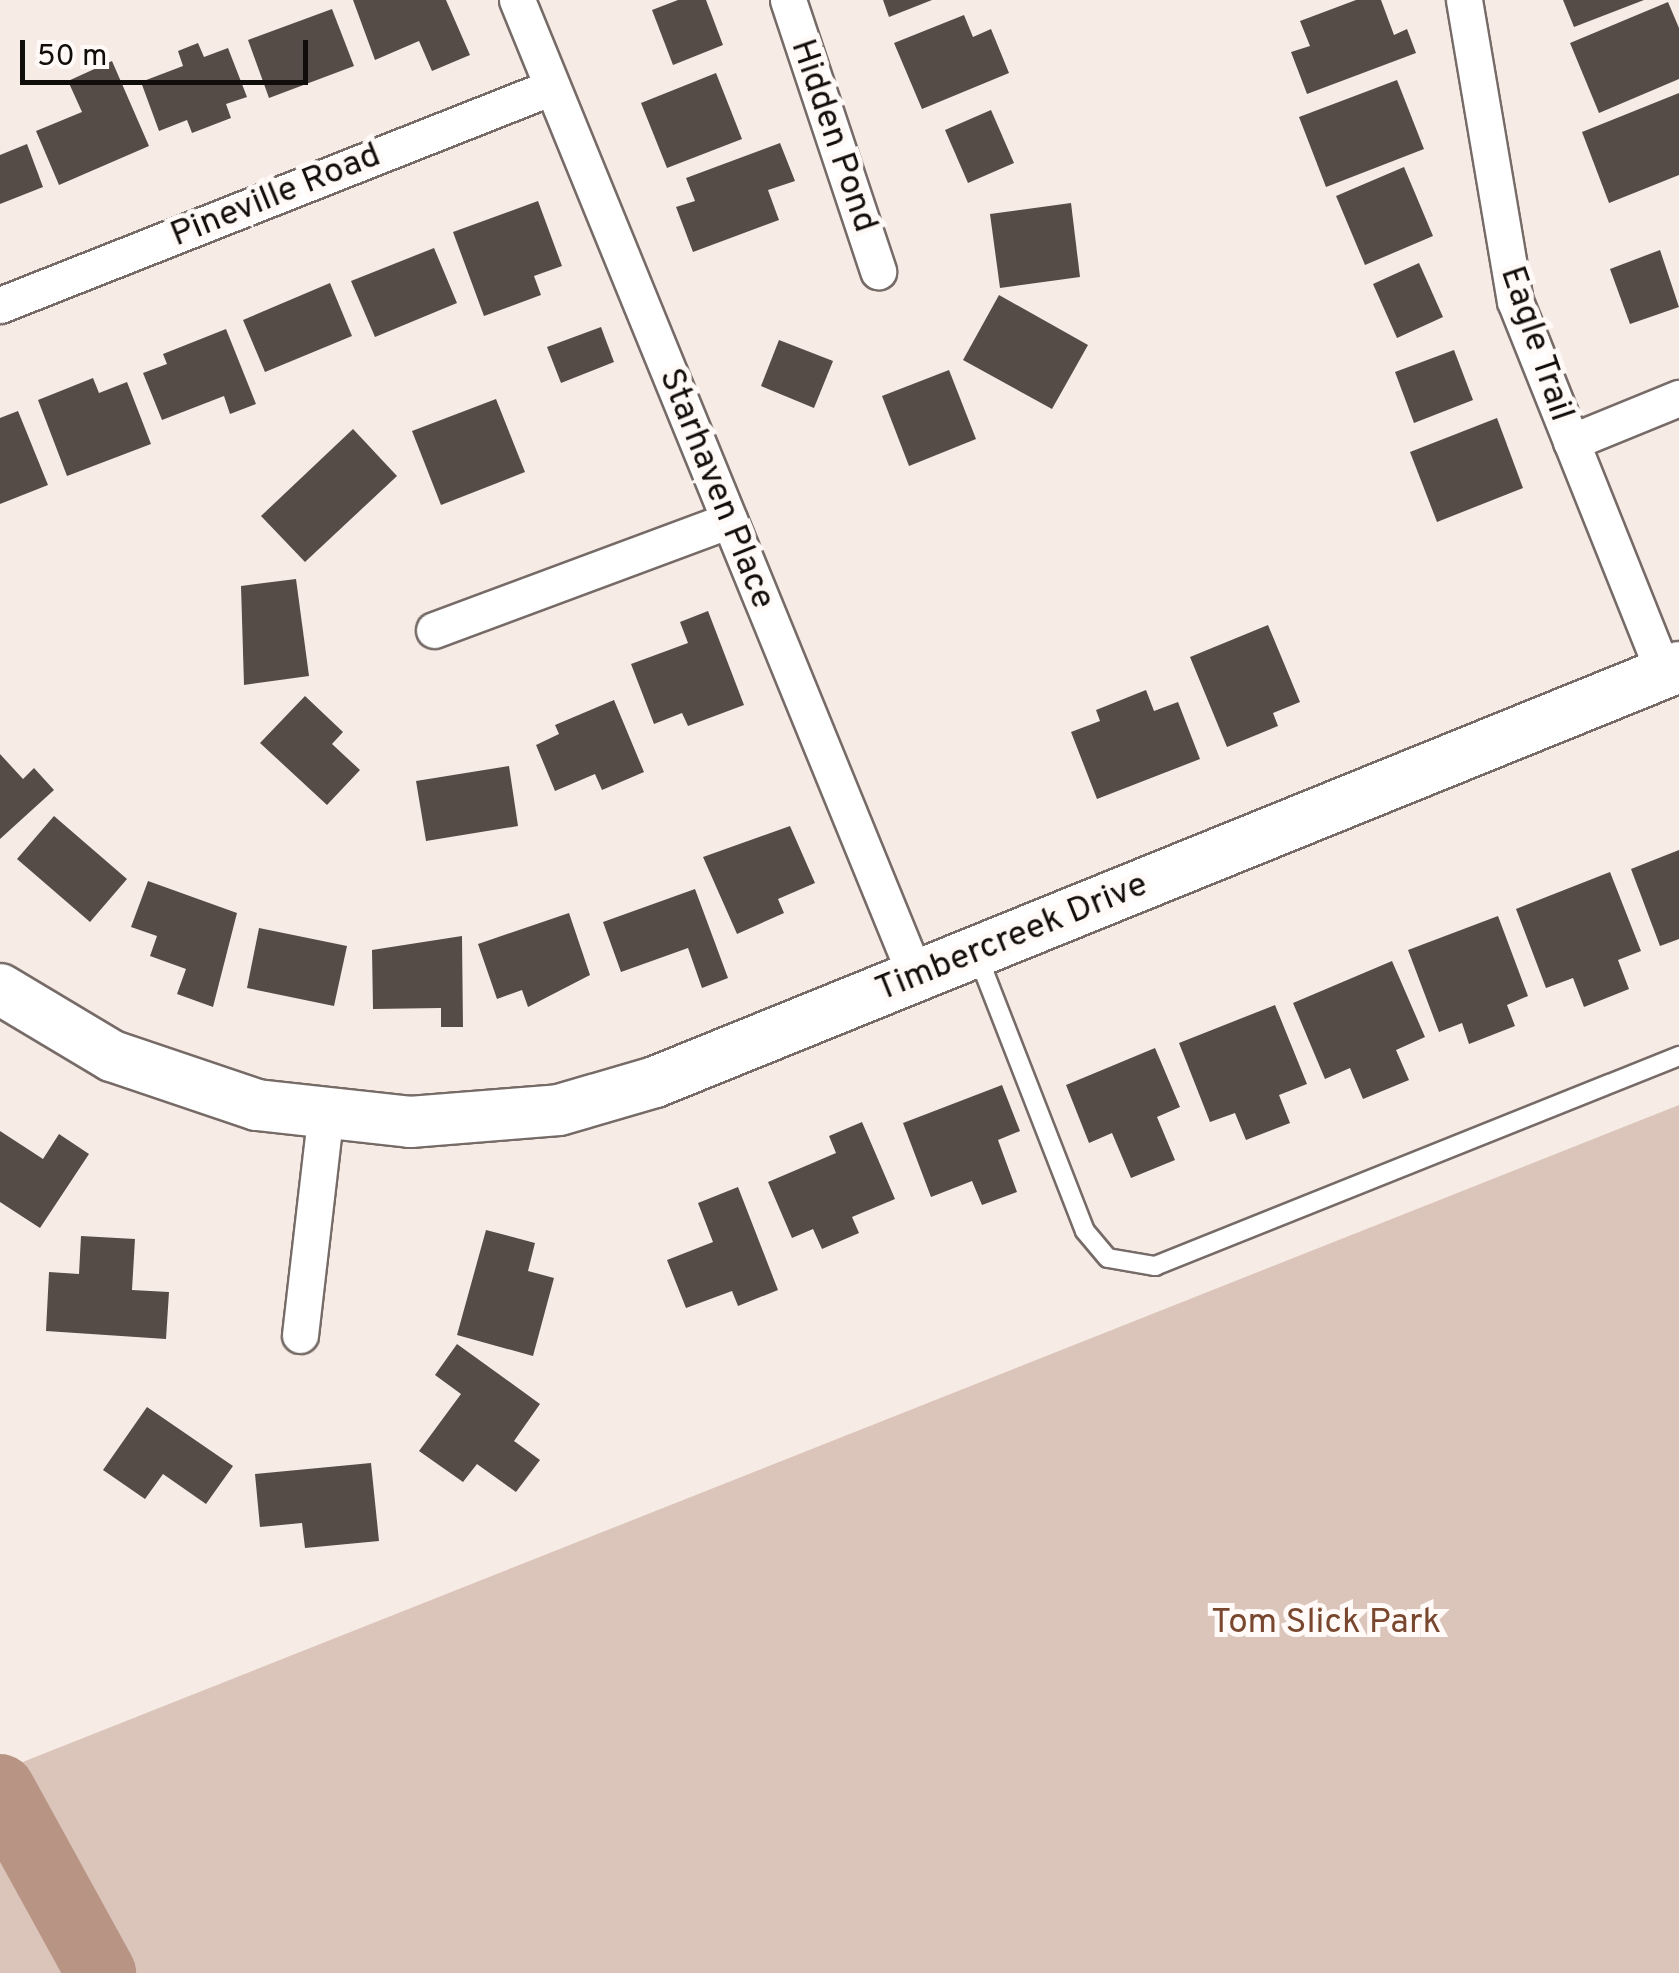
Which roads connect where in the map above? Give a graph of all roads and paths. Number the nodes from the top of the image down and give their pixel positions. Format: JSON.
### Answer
{"nodes":[{"id":1,"x":517,"y":0,"type":"edge"},
{"id":2,"x":788,"y":0,"type":"edge"},
{"id":3,"x":1464,"y":0,"type":"edge"},
{"id":4,"x":552,"y":87,"type":"junction"},
{"id":5,"x":878,"y":271,"type":"dead end"},
{"id":6,"x":0,"y":306,"type":"edge"},
{"id":7,"x":1679,"y":398,"type":"edge"},
{"id":8,"x":1571,"y":442,"type":"junction"},
{"id":9,"x":729,"y":520,"type":"junction"},
{"id":10,"x":434,"y":630,"type":"dead end"},
{"id":11,"x":1671,"y":670,"type":"edge"},
{"id":12,"x":977,"y":952,"type":"junction"},
{"id":13,"x":916,"y":977,"type":"junction"},
{"id":14,"x":0,"y":988,"type":"edge"},
{"id":15,"x":1679,"y":1056,"type":"edge"},
{"id":16,"x":325,"y":1118,"type":"junction"},
{"id":17,"x":300,"y":1335,"type":"dead end"}],
"edges":[{"from":1,"to":4,"type":"street","name":"Starhaven Place"},
{"from":2,"to":5,"type":"street","name":"Hidden Pond"},
{"from":3,"to":8,"type":"street","name":"Eagle Trail"},
{"from":4,"to":6,"type":"street","name":"Pineville Road"},
{"from":4,"to":9,"type":"street","name":"Starhaven Place"},
{"from":7,"to":8,"type":"street"},
{"from":8,"to":11,"type":"street","name":"Eagle Trail"},
{"from":9,"to":10,"type":"street"},
{"from":9,"to":13,"type":"street","name":"Starhaven Place"},
{"from":11,"to":12,"type":"street","name":"Timbercreek Drive"},
{"from":12,"to":13,"type":"street","name":"Timbercreek Drive"},
{"from":12,"to":15,"type":"lane"},
{"from":13,"to":16,"type":"street","name":"Timbercreek Drive"},
{"from":14,"to":16,"type":"street","name":"Timbercreek Drive"},
{"from":16,"to":17,"type":"street"}]}
